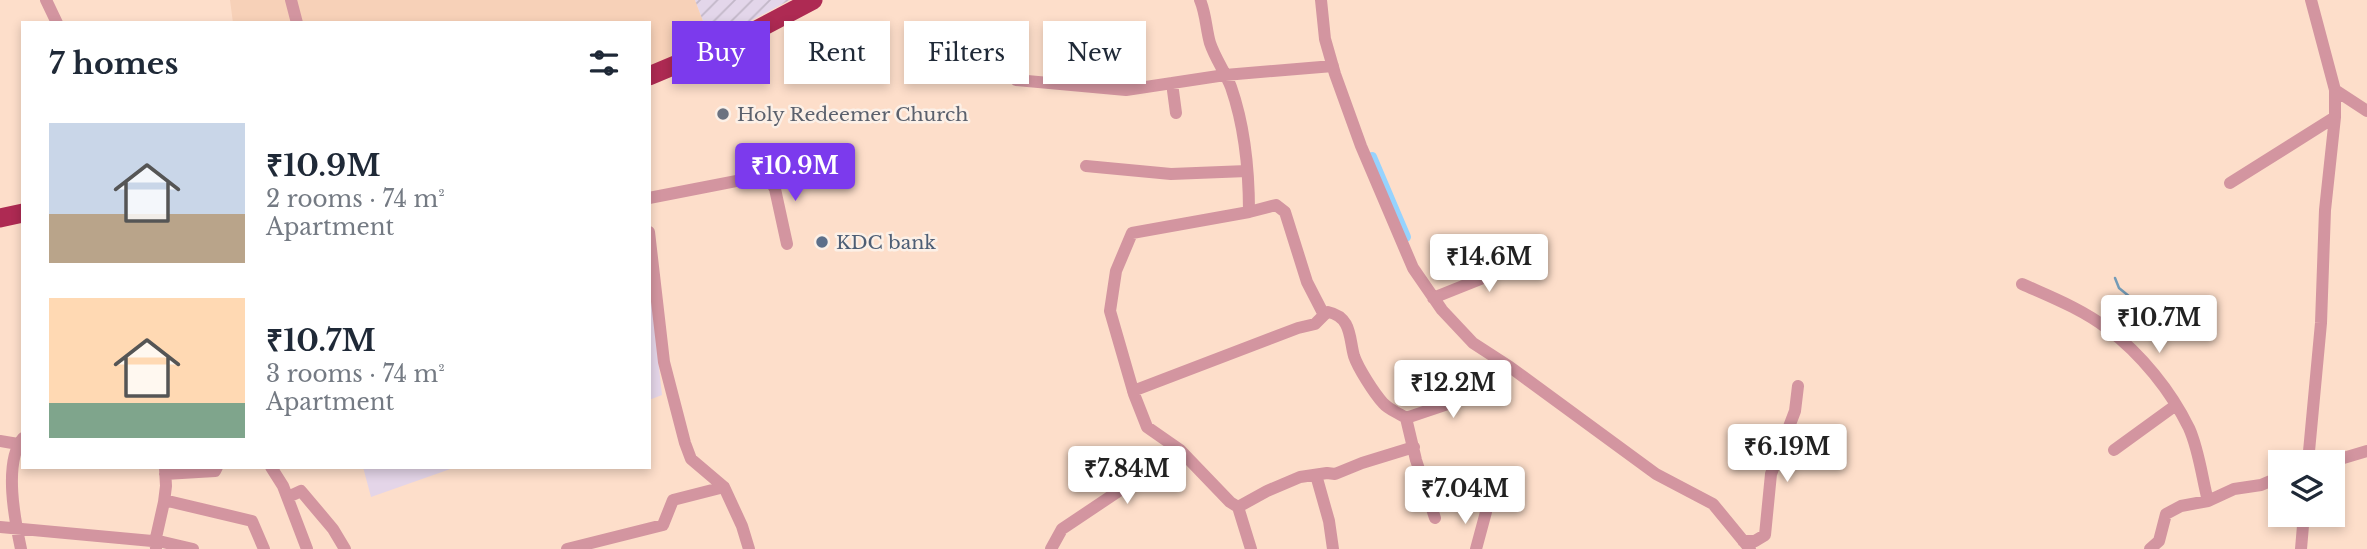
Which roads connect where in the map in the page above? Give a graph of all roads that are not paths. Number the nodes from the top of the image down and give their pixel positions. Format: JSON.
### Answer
{"nodes":[{"id":1,"x":47,"y":0,"type":"edge"},
{"id":2,"x":291,"y":0,"type":"edge"},
{"id":3,"x":813,"y":0,"type":"edge"},
{"id":4,"x":1200,"y":0,"type":"edge"},
{"id":5,"x":1321,"y":0,"type":"edge"},
{"id":6,"x":2311,"y":0,"type":"edge"},
{"id":7,"x":56,"y":21,"type":"edge"},
{"id":8,"x":296,"y":21,"type":"edge"},
{"id":9,"x":1333,"y":66,"type":"junction"},
{"id":10,"x":651,"y":75,"type":"edge"},
{"id":11,"x":1225,"y":75,"type":"junction"},
{"id":12,"x":1029,"y":80,"type":"edge"},
{"id":13,"x":1172,"y":83,"type":"junction"},
{"id":14,"x":2335,"y":90,"type":"junction"},
{"id":15,"x":2367,"y":111,"type":"edge"},
{"id":16,"x":1176,"y":113,"type":"dead end"},
{"id":17,"x":2335,"y":117,"type":"junction"},
{"id":18,"x":1086,"y":166,"type":"dead end"},
{"id":19,"x":1247,"y":171,"type":"junction"},
{"id":20,"x":2230,"y":183,"type":"dead end"},
{"id":21,"x":651,"y":198,"type":"edge"},
{"id":22,"x":1249,"y":212,"type":"junction"},
{"id":23,"x":21,"y":213,"type":"edge"},
{"id":24,"x":0,"y":218,"type":"edge"},
{"id":25,"x":787,"y":244,"type":"dead end"},
{"id":26,"x":651,"y":249,"type":"edge"},
{"id":27,"x":1533,"y":258,"type":"dead end"},
{"id":28,"x":2022,"y":284,"type":"dead end"},
{"id":29,"x":1433,"y":298,"type":"junction"},
{"id":30,"x":1324,"y":315,"type":"junction"},
{"id":31,"x":1798,"y":386,"type":"dead end"},
{"id":32,"x":1489,"y":390,"type":"dead end"},
{"id":33,"x":1133,"y":391,"type":"junction"},
{"id":34,"x":2175,"y":405,"type":"junction"},
{"id":35,"x":1406,"y":418,"type":"junction"},
{"id":36,"x":0,"y":441,"type":"edge"},
{"id":37,"x":20,"y":441,"type":"edge"},
{"id":38,"x":1414,"y":447,"type":"junction"},
{"id":39,"x":1181,"y":450,"type":"junction"},
{"id":40,"x":2115,"y":450,"type":"dead end"},
{"id":41,"x":2309,"y":450,"type":"edge"},
{"id":42,"x":2367,"y":451,"type":"edge"},
{"id":43,"x":2345,"y":458,"type":"edge"},
{"id":44,"x":216,"y":469,"type":"edge"},
{"id":45,"x":272,"y":469,"type":"edge"},
{"id":46,"x":165,"y":471,"type":"edge"},
{"id":47,"x":1316,"y":475,"type":"junction"},
{"id":48,"x":2268,"y":482,"type":"edge"},
{"id":49,"x":724,"y":487,"type":"junction"},
{"id":50,"x":288,"y":498,"type":"junction"},
{"id":51,"x":2208,"y":501,"type":"junction"},
{"id":52,"x":164,"y":502,"type":"junction"},
{"id":53,"x":1238,"y":507,"type":"junction"},
{"id":54,"x":1486,"y":512,"type":"dead end"},
{"id":55,"x":1435,"y":518,"type":"dead end"},
{"id":56,"x":0,"y":527,"type":"edge"},
{"id":57,"x":2303,"y":527,"type":"edge"},
{"id":58,"x":17,"y":528,"type":"junction"},
{"id":59,"x":155,"y":545,"type":"edge"},
{"id":60,"x":1747,"y":545,"type":"edge"},
{"id":61,"x":574,"y":548,"type":"edge"},
{"id":62,"x":22,"y":549,"type":"edge"},
{"id":63,"x":193,"y":549,"type":"edge"},
{"id":64,"x":264,"y":549,"type":"edge"},
{"id":65,"x":307,"y":549,"type":"edge"},
{"id":66,"x":345,"y":549,"type":"edge"},
{"id":67,"x":749,"y":549,"type":"edge"},
{"id":68,"x":1051,"y":549,"type":"edge"},
{"id":69,"x":1251,"y":549,"type":"edge"},
{"id":70,"x":1333,"y":549,"type":"edge"},
{"id":71,"x":1476,"y":549,"type":"edge"},
{"id":72,"x":2150,"y":549,"type":"edge"},
{"id":73,"x":2301,"y":549,"type":"edge"}],
"edges":[{"from":1,"to":7,"type":"street"},
{"from":2,"to":8,"type":"street"},
{"from":3,"to":10,"type":"highway"},
{"from":4,"to":11,"type":"street"},
{"from":5,"to":9,"type":"street"},
{"from":6,"to":14,"type":"street"},
{"from":9,"to":11,"type":"street"},
{"from":9,"to":29,"type":"street"},
{"from":11,"to":13,"type":"street"},
{"from":11,"to":19,"type":"street"},
{"from":12,"to":13,"type":"street"},
{"from":13,"to":16,"type":"street"},
{"from":14,"to":15,"type":"street"},
{"from":14,"to":17,"type":"street"},
{"from":17,"to":20,"type":"street"},
{"from":17,"to":41,"type":"street"},
{"from":18,"to":19,"type":"street"},
{"from":19,"to":22,"type":"street"},
{"from":21,"to":25,"type":"street"},
{"from":22,"to":30,"type":"street"},
{"from":22,"to":33,"type":"street"},
{"from":23,"to":24,"type":"highway"},
{"from":26,"to":49,"type":"street"},
{"from":27,"to":29,"type":"street"},
{"from":28,"to":34,"type":"street"},
{"from":29,"to":60,"type":"street"},
{"from":30,"to":33,"type":"street"},
{"from":30,"to":35,"type":"street"},
{"from":31,"to":60,"type":"street"},
{"from":32,"to":35,"type":"street"},
{"from":33,"to":39,"type":"street"},
{"from":34,"to":40,"type":"street"},
{"from":34,"to":51,"type":"street"},
{"from":35,"to":38,"type":"street"},
{"from":36,"to":37,"type":"street"},
{"from":37,"to":58,"type":"street"},
{"from":38,"to":47,"type":"street"},
{"from":38,"to":55,"type":"street"},
{"from":39,"to":53,"type":"street"},
{"from":39,"to":68,"type":"street"},
{"from":42,"to":43,"type":"street"},
{"from":44,"to":46,"type":"street"},
{"from":45,"to":50,"type":"street"},
{"from":46,"to":52,"type":"street"},
{"from":47,"to":53,"type":"street"},
{"from":47,"to":70,"type":"street"},
{"from":48,"to":51,"type":"street"},
{"from":49,"to":61,"type":"street"},
{"from":49,"to":67,"type":"street"},
{"from":50,"to":65,"type":"street"},
{"from":50,"to":66,"type":"street"},
{"from":51,"to":72,"type":"street"},
{"from":52,"to":59,"type":"street"},
{"from":52,"to":64,"type":"street"},
{"from":53,"to":69,"type":"street"},
{"from":54,"to":71,"type":"street"},
{"from":56,"to":58,"type":"street"},
{"from":57,"to":73,"type":"street"},
{"from":58,"to":59,"type":"street"},
{"from":58,"to":62,"type":"street"},
{"from":59,"to":63,"type":"street"}]}
